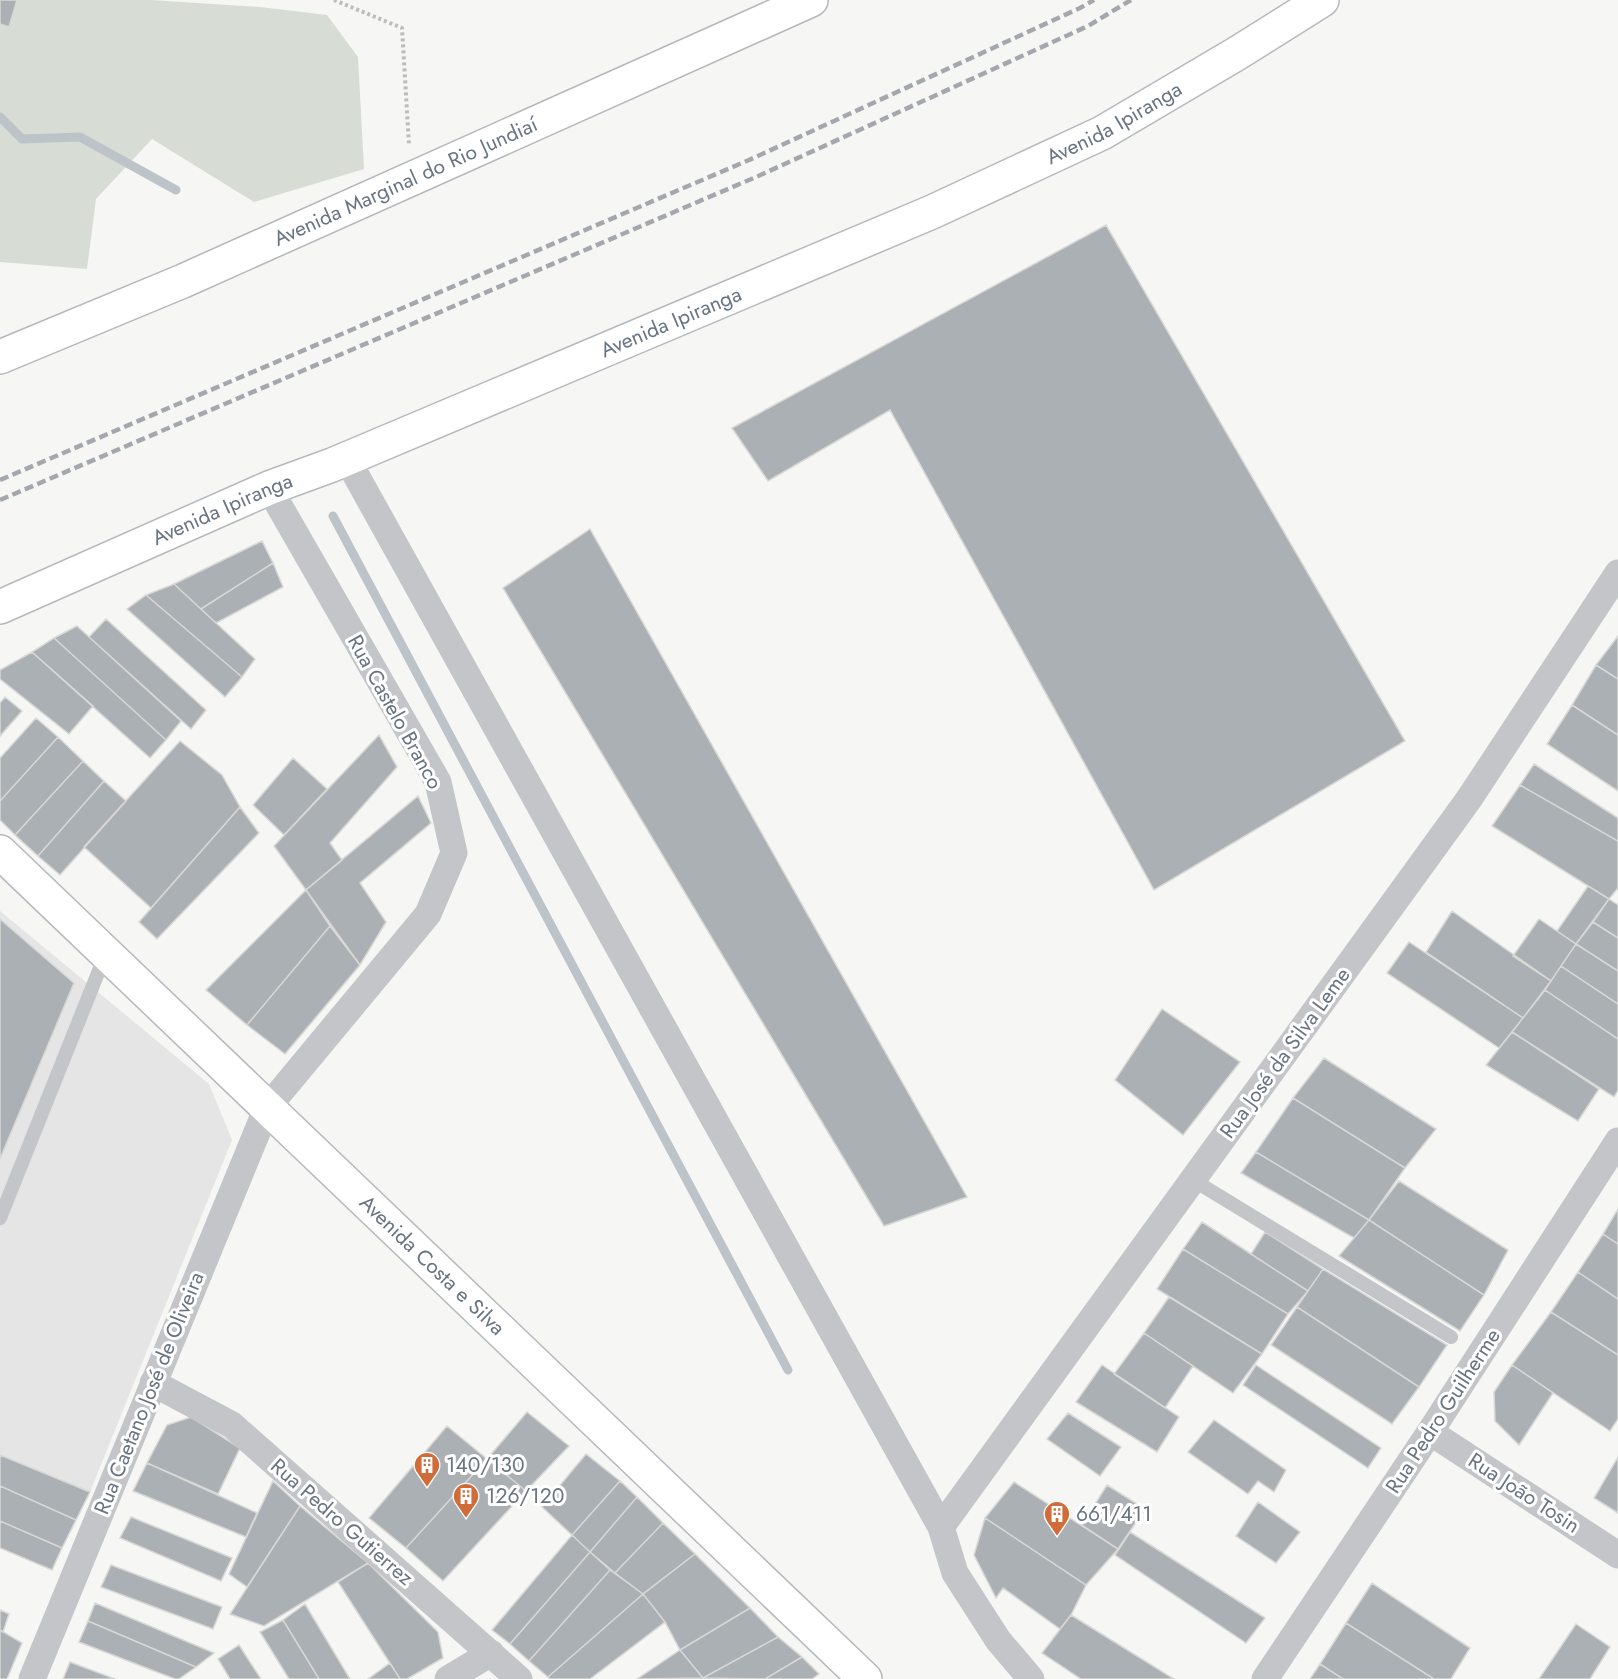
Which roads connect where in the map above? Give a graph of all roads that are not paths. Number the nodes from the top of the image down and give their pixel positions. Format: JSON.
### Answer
{"nodes":[{"id":1,"x":811,"y":0,"type":"edge"},
{"id":2,"x":1322,"y":0,"type":"edge"},
{"id":3,"x":0,"y":357,"type":"edge"},
{"id":4,"x":340,"y":462,"type":"junction"},
{"id":5,"x":276,"y":486,"type":"junction"},
{"id":6,"x":1618,"y":573,"type":"edge"},
{"id":7,"x":0,"y":607,"type":"edge"},
{"id":8,"x":0,"y":852,"type":"edge"},
{"id":9,"x":106,"y":953,"type":"junction"},
{"id":10,"x":267,"y":1108,"type":"junction"},
{"id":11,"x":1618,"y":1141,"type":"edge"},
{"id":12,"x":1193,"y":1180,"type":"junction"},
{"id":13,"x":0,"y":1218,"type":"edge"},
{"id":14,"x":1451,"y":1337,"type":"dead end"},
{"id":15,"x":153,"y":1383,"type":"junction"},
{"id":16,"x":1430,"y":1432,"type":"junction"},
{"id":17,"x":941,"y":1527,"type":"junction"},
{"id":18,"x":1618,"y":1555,"type":"edge"},
{"id":19,"x":490,"y":1653,"type":"junction"},
{"id":20,"x":32,"y":1679,"type":"edge"},
{"id":21,"x":448,"y":1679,"type":"edge"},
{"id":22,"x":519,"y":1679,"type":"edge"},
{"id":23,"x":865,"y":1679,"type":"edge"},
{"id":24,"x":1031,"y":1679,"type":"edge"},
{"id":25,"x":1265,"y":1679,"type":"edge"}],
"edges":[{"from":1,"to":3,"type":"main road","name":"Avenida Marginal do Rio Jundiaí"},
{"from":2,"to":4,"type":"main road","name":"Avenida Ipiranga"},
{"from":4,"to":5,"type":"main road","name":"Avenida Ipiranga"},
{"from":4,"to":17,"type":"street"},
{"from":5,"to":7,"type":"main road","name":"Avenida Ipiranga"},
{"from":5,"to":10,"type":"street","name":"Rua Castelo Branco"},
{"from":6,"to":12,"type":"street","name":"Rua José da Silva Leme"},
{"from":8,"to":9,"type":"main road","name":"Avenida Costa e Silva"},
{"from":9,"to":10,"type":"main road","name":"Avenida Costa e Silva"},
{"from":9,"to":13,"type":"lane"},
{"from":10,"to":15,"type":"street","name":"Rua Caetano José de Oliveira"},
{"from":10,"to":23,"type":"main road","name":"Avenida Costa e Silva"},
{"from":11,"to":16,"type":"street","name":"Rua Pedro Guilherme"},
{"from":12,"to":14,"type":"lane"},
{"from":12,"to":17,"type":"street","name":"Rua José da Silva Leme"},
{"from":15,"to":19,"type":"street","name":"Rua Pedro Gutierrez"},
{"from":15,"to":20,"type":"street","name":"Rua Caetano José de Oliveira"},
{"from":16,"to":18,"type":"street","name":"Rua João Tosin"},
{"from":16,"to":25,"type":"street","name":"Rua Pedro Guilherme"},
{"from":17,"to":24,"type":"street"},
{"from":19,"to":21,"type":"street"},
{"from":19,"to":22,"type":"street","name":"Rua Pedro Gutierrez"}]}
